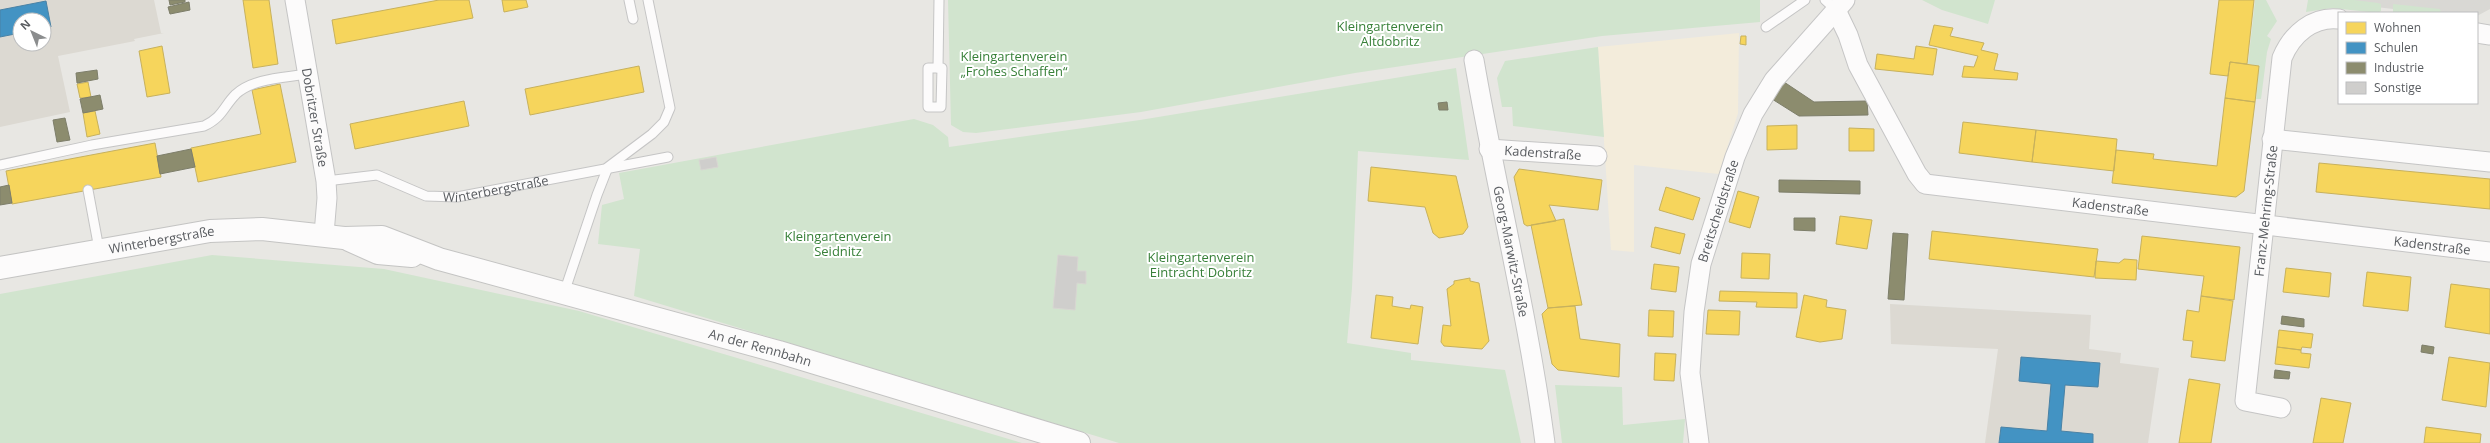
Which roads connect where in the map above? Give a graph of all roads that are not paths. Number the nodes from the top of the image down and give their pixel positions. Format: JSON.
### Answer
{"nodes":[{"id":1,"x":295,"y":0,"type":"edge"},
{"id":2,"x":629,"y":0,"type":"edge"},
{"id":3,"x":648,"y":0,"type":"edge"},
{"id":4,"x":939,"y":0,"type":"edge"},
{"id":5,"x":1805,"y":0,"type":"edge"},
{"id":6,"x":1835,"y":3,"type":"edge"},
{"id":7,"x":633,"y":19,"type":"dead end"},
{"id":8,"x":2338,"y":19,"type":"edge"},
{"id":9,"x":1766,"y":27,"type":"dead end"},
{"id":10,"x":2478,"y":33,"type":"edge"},
{"id":11,"x":2490,"y":35,"type":"edge"},
{"id":12,"x":1474,"y":60,"type":"dead end"},
{"id":13,"x":938,"y":68,"type":"dead end"},
{"id":14,"x":306,"y":74,"type":"junction"},
{"id":15,"x":2272,"y":139,"type":"junction"},
{"id":16,"x":1489,"y":148,"type":"junction"},
{"id":17,"x":668,"y":156,"type":"dead end"},
{"id":18,"x":1597,"y":156,"type":"dead end"},
{"id":19,"x":2490,"y":162,"type":"edge"},
{"id":20,"x":0,"y":165,"type":"edge"},
{"id":21,"x":608,"y":167,"type":"junction"},
{"id":22,"x":326,"y":181,"type":"junction"},
{"id":23,"x":88,"y":190,"type":"dead end"},
{"id":24,"x":2264,"y":224,"type":"junction"},
{"id":25,"x":334,"y":236,"type":"junction"},
{"id":26,"x":100,"y":249,"type":"junction"},
{"id":27,"x":2490,"y":252,"type":"edge"},
{"id":28,"x":0,"y":268,"type":"edge"},
{"id":29,"x":564,"y":293,"type":"junction"},
{"id":30,"x":2281,"y":408,"type":"dead end"},
{"id":31,"x":1079,"y":443,"type":"edge"},
{"id":32,"x":1545,"y":443,"type":"edge"},
{"id":33,"x":1699,"y":443,"type":"edge"}],
"edges":[{"from":1,"to":14,"type":"street","name":"Dobritzer Straße"},
{"from":2,"to":7,"type":"lane"},
{"from":3,"to":21,"type":"lane"},
{"from":4,"to":13,"type":"lane"},
{"from":5,"to":9,"type":"lane"},
{"from":6,"to":24,"type":"street","name":"Kadenstraße"},
{"from":6,"to":33,"type":"street","name":"Breitscheidstraße"},
{"from":8,"to":15,"type":"street","name":"Franz-Mehring-Straße"},
{"from":10,"to":11,"type":"street"},
{"from":12,"to":16,"type":"street","name":"Georg-Marwitz-Straße"},
{"from":14,"to":20,"type":"lane"},
{"from":14,"to":22,"type":"street","name":"Dobritzer Straße"},
{"from":15,"to":19,"type":"street"},
{"from":15,"to":24,"type":"street","name":"Franz-Mehring-Straße"},
{"from":16,"to":18,"type":"street","name":"Kadenstraße"},
{"from":16,"to":32,"type":"street","name":"Georg-Marwitz-Straße"},
{"from":17,"to":21,"type":"lane","name":"Winterbergstraße"},
{"from":21,"to":22,"type":"lane","name":"Winterbergstraße"},
{"from":21,"to":29,"type":"lane"},
{"from":22,"to":25,"type":"street","name":"Dobritzer Straße"},
{"from":23,"to":26,"type":"lane"},
{"from":24,"to":27,"type":"street","name":"Kadenstraße"},
{"from":24,"to":30,"type":"street","name":"Franz-Mehring-Straße"},
{"from":25,"to":26,"type":"main road","name":"Winterbergstraße"},
{"from":25,"to":29,"type":"main road","name":"An der Rennbahn"},
{"from":26,"to":28,"type":"main road","name":"Winterbergstraße"},
{"from":29,"to":31,"type":"main road","name":"An der Rennbahn"}]}
